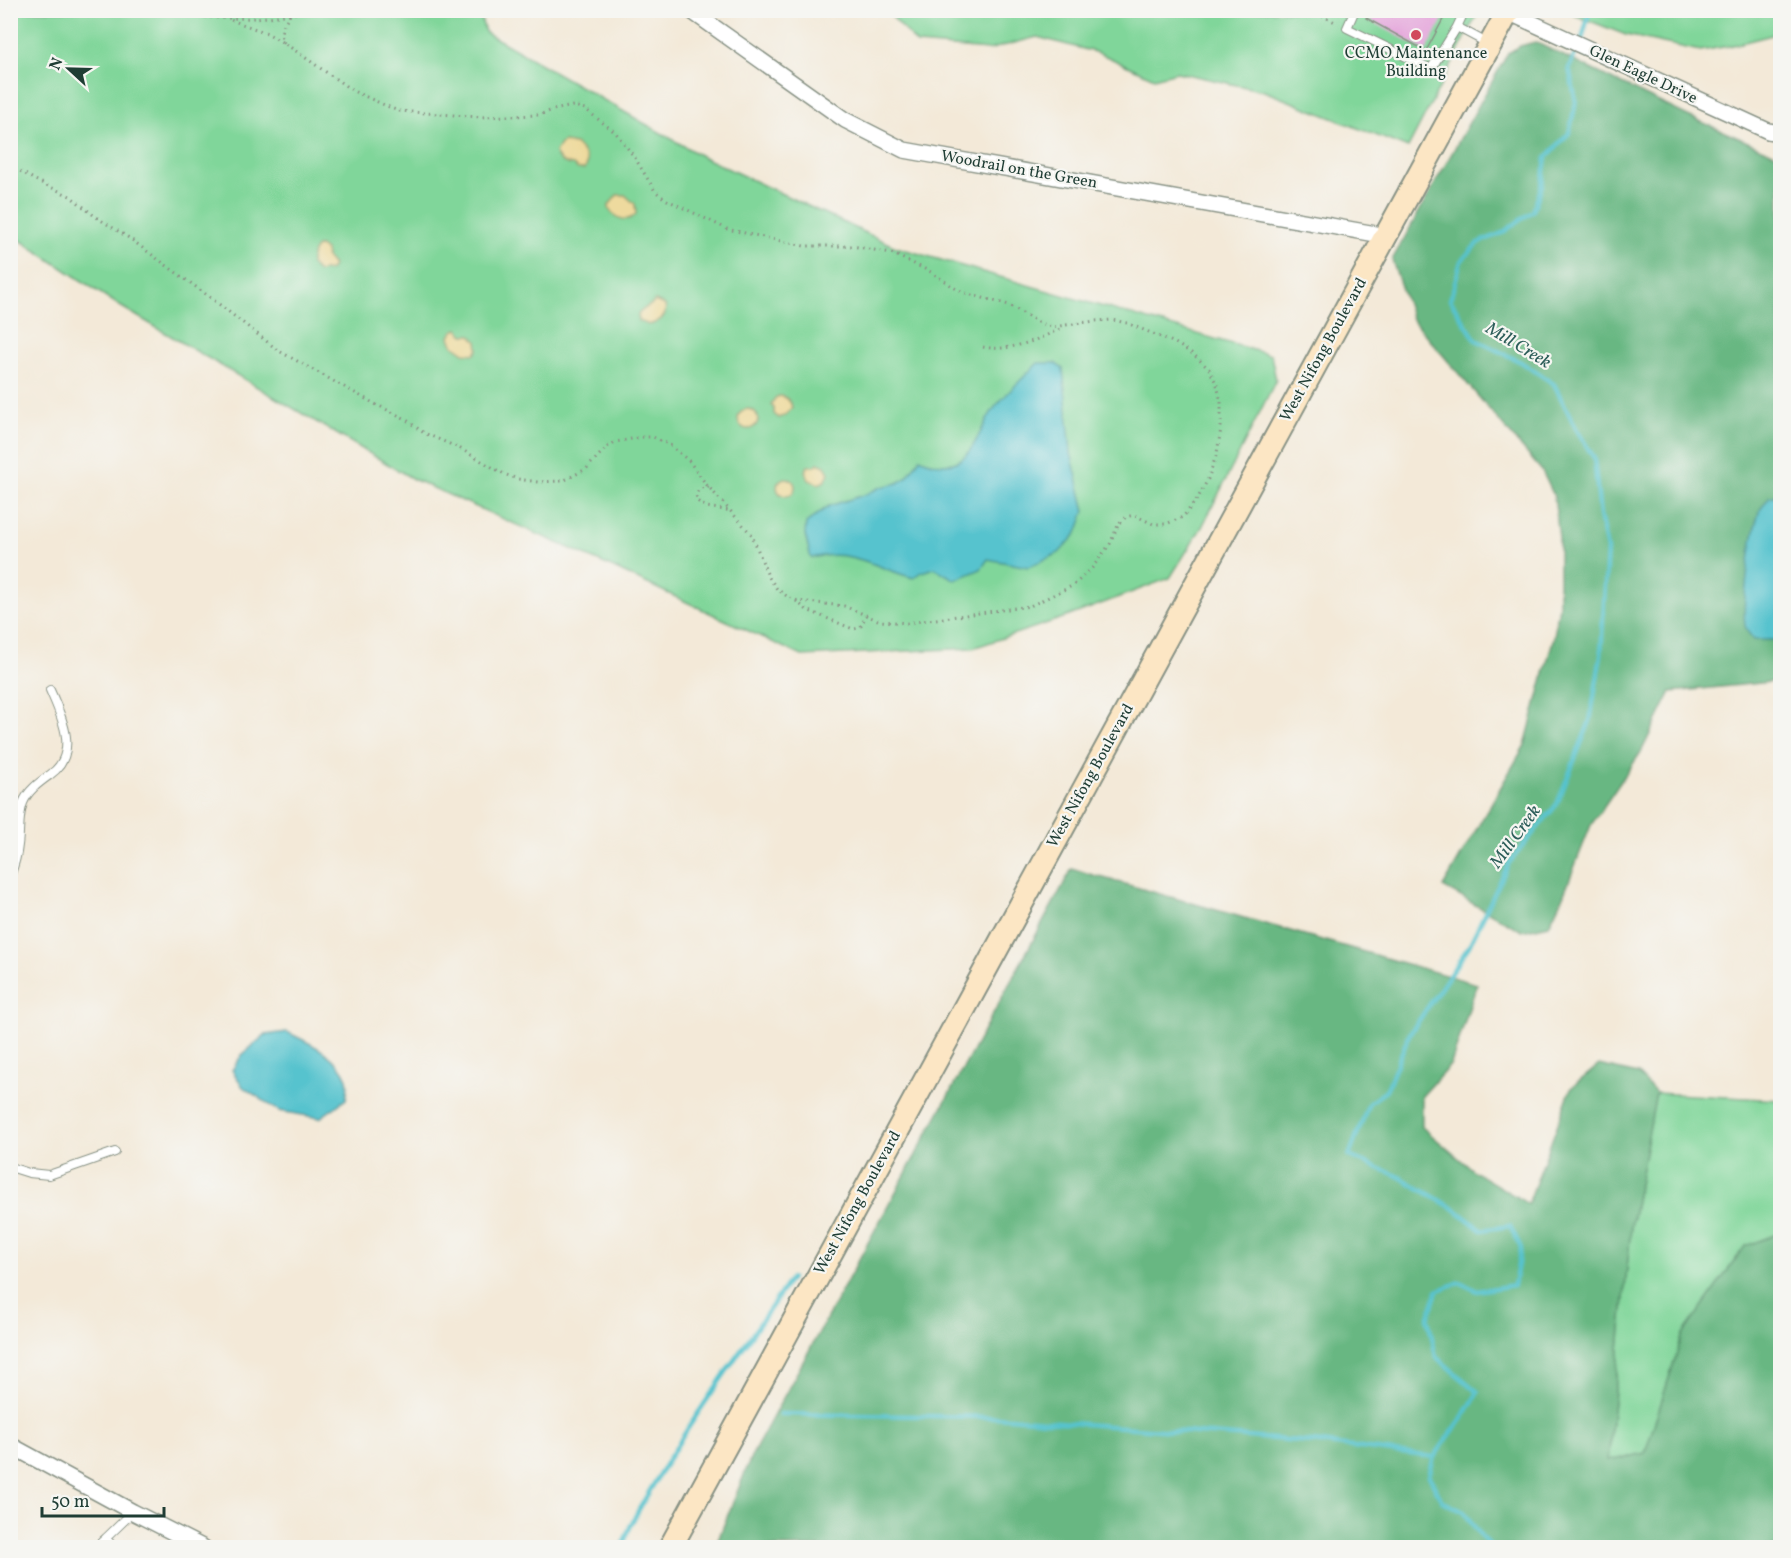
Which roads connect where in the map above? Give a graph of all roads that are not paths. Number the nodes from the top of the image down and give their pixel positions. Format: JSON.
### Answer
{"nodes":[{"id":1,"x":690,"y":10,"type":"edge"},
{"id":2,"x":1355,"y":10,"type":"edge"},
{"id":3,"x":1465,"y":10,"type":"edge"},
{"id":4,"x":1508,"y":11,"type":"edge"},
{"id":5,"x":1457,"y":27,"type":"junction"},
{"id":6,"x":1490,"y":45,"type":"junction"},
{"id":7,"x":1780,"y":133,"type":"edge"},
{"id":8,"x":1387,"y":236,"type":"junction"},
{"id":9,"x":50,"y":690,"type":"dead end"},
{"id":10,"x":10,"y":876,"type":"edge"},
{"id":11,"x":115,"y":1152,"type":"dead end"},
{"id":12,"x":10,"y":1167,"type":"edge"},
{"id":13,"x":10,"y":1445,"type":"edge"},
{"id":14,"x":133,"y":1512,"type":"junction"},
{"id":15,"x":106,"y":1538,"type":"junction"},
{"id":16,"x":672,"y":1546,"type":"edge"},
{"id":17,"x":201,"y":1547,"type":"edge"},
{"id":18,"x":95,"y":1548,"type":"edge"},
{"id":19,"x":114,"y":1548,"type":"edge"}],
"edges":[{"from":1,"to":8,"type":"street","name":"Woodrail on the Green"},
{"from":2,"to":5,"type":"lane"},
{"from":3,"to":5,"type":"lane"},
{"from":4,"to":6,"type":"main road","name":"West Nifong Boulevard"},
{"from":4,"to":7,"type":"street","name":"Glen Eagle Drive"},
{"from":5,"to":6,"type":"lane"},
{"from":6,"to":8,"type":"main road","name":"West Nifong Boulevard"},
{"from":8,"to":16,"type":"main road","name":"West Nifong Boulevard"},
{"from":9,"to":10,"type":"lane"},
{"from":11,"to":12,"type":"lane"},
{"from":13,"to":14,"type":"street"},
{"from":14,"to":15,"type":"lane"},
{"from":14,"to":17,"type":"street"},
{"from":15,"to":18,"type":"lane"},
{"from":15,"to":19,"type":"lane"}]}
